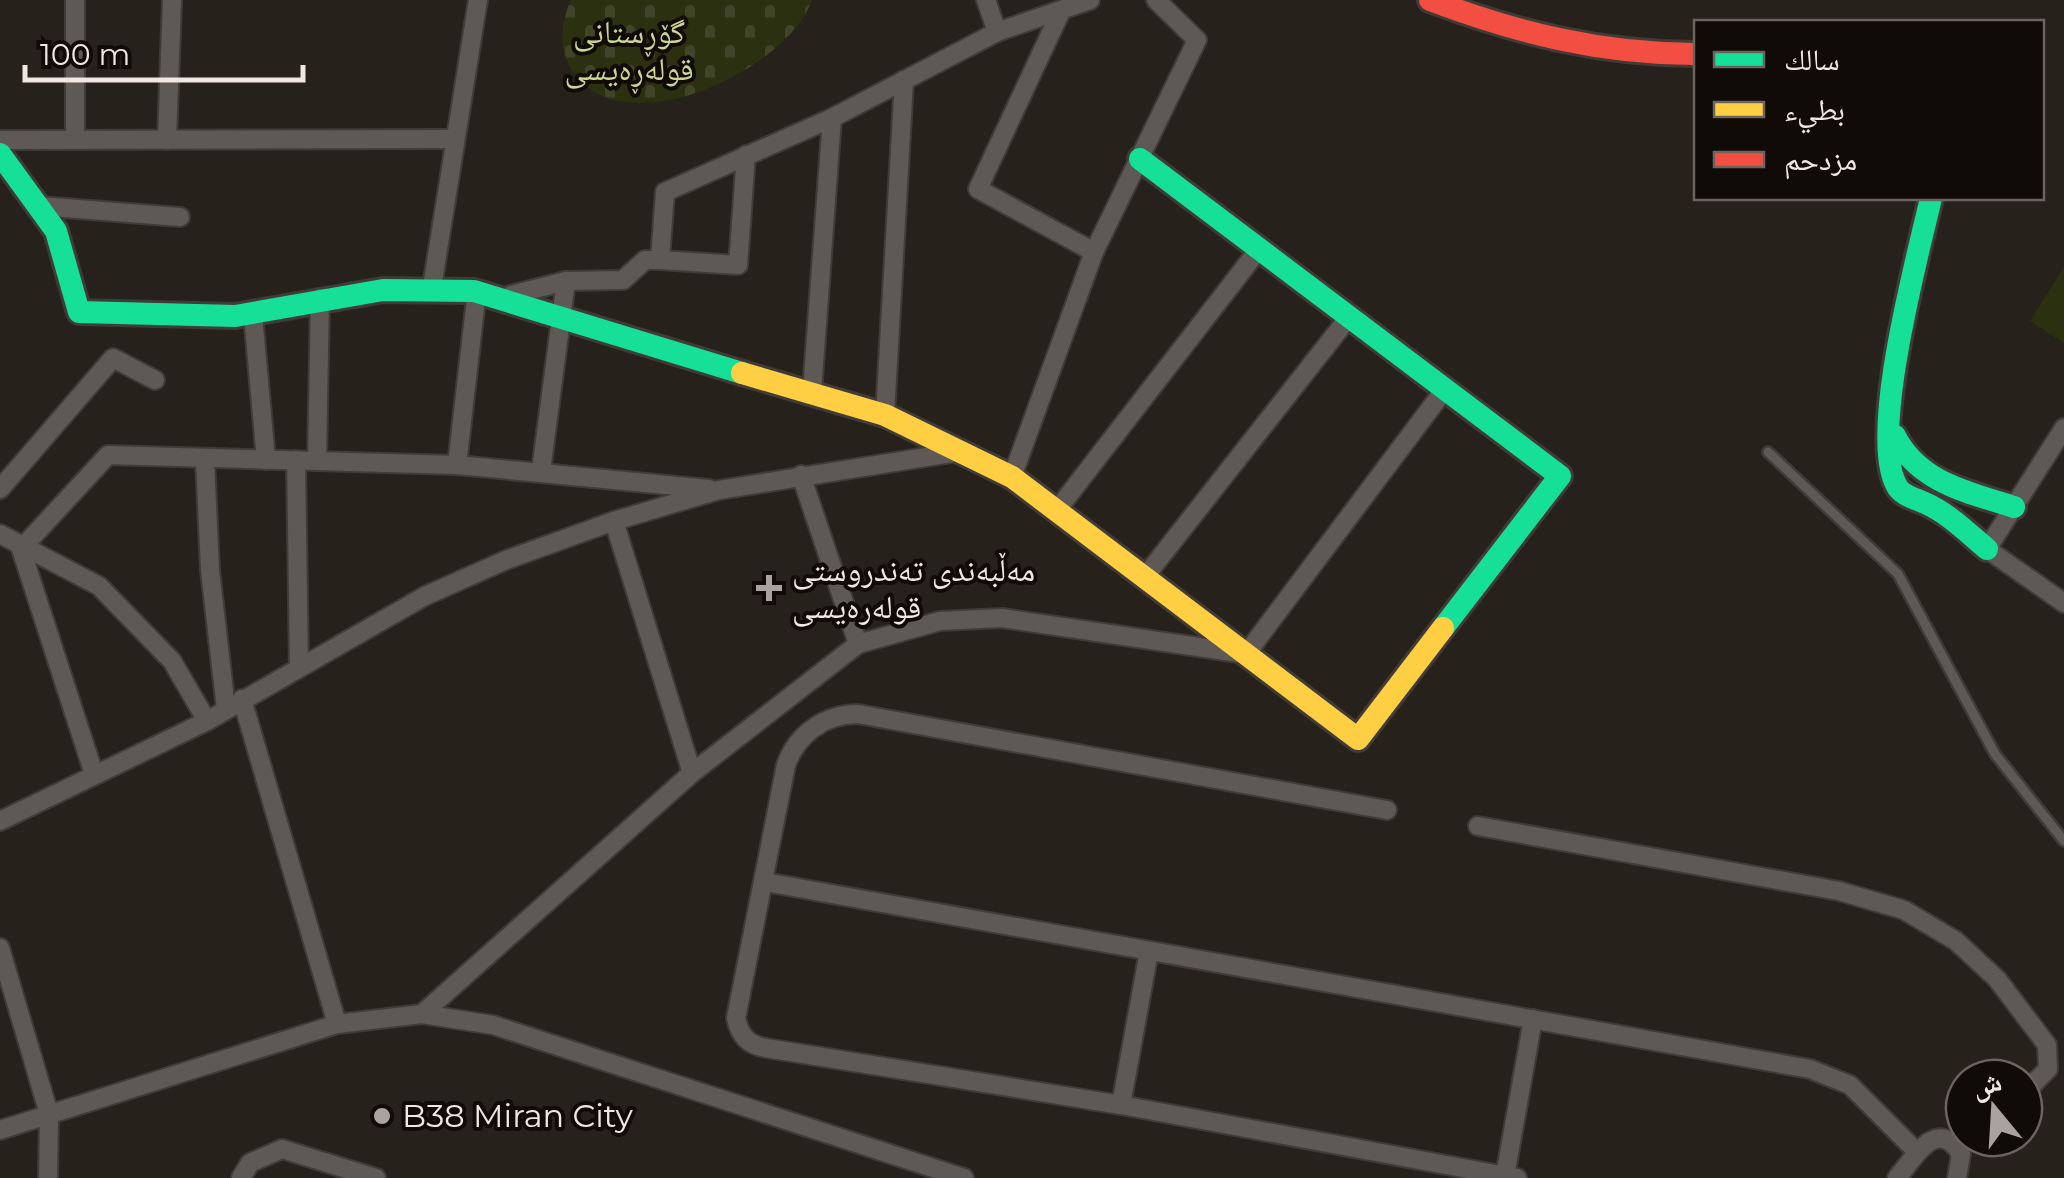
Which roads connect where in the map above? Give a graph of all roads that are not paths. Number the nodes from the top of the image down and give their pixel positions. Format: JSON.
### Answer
{"nodes":[{"id":1,"x":75,"y":0,"type":"edge"},
{"id":2,"x":172,"y":0,"type":"edge"},
{"id":3,"x":478,"y":0,"type":"edge"},
{"id":4,"x":986,"y":0,"type":"edge"},
{"id":5,"x":1090,"y":0,"type":"edge"},
{"id":6,"x":1156,"y":0,"type":"edge"},
{"id":7,"x":1430,"y":0,"type":"edge"},
{"id":8,"x":1061,"y":11,"type":"junction"},
{"id":9,"x":997,"y":32,"type":"junction"},
{"id":10,"x":1694,"y":54,"type":"edge"},
{"id":11,"x":904,"y":80,"type":"junction"},
{"id":12,"x":832,"y":118,"type":"junction"},
{"id":13,"x":75,"y":139,"type":"junction"},
{"id":14,"x":454,"y":139,"type":"junction"},
{"id":15,"x":0,"y":140,"type":"edge"},
{"id":16,"x":168,"y":140,"type":"junction"},
{"id":17,"x":0,"y":154,"type":"edge"},
{"id":18,"x":746,"y":154,"type":"junction"},
{"id":19,"x":1140,"y":159,"type":"junction"},
{"id":20,"x":1931,"y":200,"type":"edge"},
{"id":21,"x":38,"y":206,"type":"junction"},
{"id":22,"x":180,"y":217,"type":"dead end"},
{"id":23,"x":1259,"y":249,"type":"junction"},
{"id":24,"x":1094,"y":252,"type":"junction"},
{"id":25,"x":660,"y":260,"type":"junction"},
{"id":26,"x":566,"y":282,"type":"junction"},
{"id":27,"x":432,"y":287,"type":"junction"},
{"id":28,"x":477,"y":290,"type":"junction"},
{"id":29,"x":511,"y":295,"type":"junction"},
{"id":30,"x":320,"y":298,"type":"junction"},
{"id":31,"x":253,"y":314,"type":"junction"},
{"id":32,"x":1349,"y":317,"type":"junction"},
{"id":33,"x":560,"y":320,"type":"junction"},
{"id":34,"x":155,"y":380,"type":"dead end"},
{"id":35,"x":1445,"y":389,"type":"junction"},
{"id":36,"x":812,"y":392,"type":"junction"},
{"id":37,"x":885,"y":416,"type":"junction"},
{"id":38,"x":1892,"y":422,"type":"junction"},
{"id":39,"x":2064,"y":428,"type":"edge"},
{"id":40,"x":964,"y":451,"type":"junction"},
{"id":41,"x":1768,"y":452,"type":"dead end"},
{"id":42,"x":204,"y":460,"type":"junction"},
{"id":43,"x":266,"y":460,"type":"junction"},
{"id":44,"x":296,"y":460,"type":"junction"},
{"id":45,"x":317,"y":460,"type":"junction"},
{"id":46,"x":457,"y":466,"type":"junction"},
{"id":47,"x":542,"y":471,"type":"junction"},
{"id":48,"x":801,"y":475,"type":"junction"},
{"id":49,"x":1012,"y":477,"type":"junction"},
{"id":50,"x":0,"y":489,"type":"edge"},
{"id":51,"x":719,"y":490,"type":"junction"},
{"id":52,"x":2014,"y":507,"type":"junction"},
{"id":53,"x":1058,"y":510,"type":"junction"},
{"id":54,"x":614,"y":521,"type":"junction"},
{"id":55,"x":0,"y":534,"type":"edge"},
{"id":56,"x":1987,"y":548,"type":"junction"},
{"id":57,"x":21,"y":549,"type":"junction"},
{"id":58,"x":1144,"y":578,"type":"junction"},
{"id":59,"x":2064,"y":603,"type":"edge"},
{"id":60,"x":858,"y":644,"type":"junction"},
{"id":61,"x":1246,"y":654,"type":"junction"},
{"id":62,"x":299,"y":667,"type":"junction"},
{"id":63,"x":234,"y":704,"type":"junction"},
{"id":64,"x":207,"y":721,"type":"junction"},
{"id":65,"x":692,"y":772,"type":"junction"},
{"id":66,"x":94,"y":774,"type":"junction"},
{"id":67,"x":1387,"y":810,"type":"dead end"},
{"id":68,"x":0,"y":821,"type":"edge"},
{"id":69,"x":1478,"y":826,"type":"dead end"},
{"id":70,"x":2064,"y":841,"type":"edge"},
{"id":71,"x":765,"y":882,"type":"junction"},
{"id":72,"x":0,"y":948,"type":"edge"},
{"id":73,"x":1149,"y":950,"type":"junction"},
{"id":74,"x":422,"y":1014,"type":"junction"},
{"id":75,"x":1533,"y":1019,"type":"junction"},
{"id":76,"x":337,"y":1024,"type":"junction"},
{"id":77,"x":2044,"y":1073,"type":"edge"},
{"id":78,"x":1121,"y":1106,"type":"junction"},
{"id":79,"x":49,"y":1114,"type":"junction"},
{"id":80,"x":0,"y":1130,"type":"edge"},
{"id":81,"x":1944,"y":1139,"type":"edge"},
{"id":82,"x":1916,"y":1151,"type":"junction"},
{"id":83,"x":1511,"y":1177,"type":"edge"},
{"id":84,"x":48,"y":1178,"type":"edge"},
{"id":85,"x":241,"y":1178,"type":"edge"},
{"id":86,"x":376,"y":1178,"type":"edge"},
{"id":87,"x":964,"y":1178,"type":"edge"},
{"id":88,"x":1898,"y":1178,"type":"edge"}],
"edges":[{"from":1,"to":13,"type":"street"},
{"from":2,"to":16,"type":"street"},
{"from":3,"to":14,"type":"street"},
{"from":4,"to":9,"type":"street"},
{"from":5,"to":8,"type":"street"},
{"from":6,"to":19,"type":"street"},
{"from":7,"to":10,"type":"street"},
{"from":8,"to":9,"type":"street"},
{"from":8,"to":24,"type":"street"},
{"from":9,"to":11,"type":"street"},
{"from":11,"to":12,"type":"street"},
{"from":11,"to":37,"type":"street"},
{"from":12,"to":18,"type":"street"},
{"from":12,"to":36,"type":"street"},
{"from":13,"to":15,"type":"street"},
{"from":13,"to":16,"type":"street"},
{"from":14,"to":16,"type":"street"},
{"from":14,"to":27,"type":"street"},
{"from":17,"to":21,"type":"street"},
{"from":18,"to":25,"type":"street"},
{"from":18,"to":25,"type":"street"},
{"from":19,"to":23,"type":"street"},
{"from":19,"to":24,"type":"street"},
{"from":20,"to":38,"type":"street"},
{"from":21,"to":22,"type":"street"},
{"from":21,"to":31,"type":"street"},
{"from":23,"to":32,"type":"street"},
{"from":23,"to":53,"type":"street"},
{"from":24,"to":49,"type":"street"},
{"from":25,"to":26,"type":"street"},
{"from":26,"to":29,"type":"street"},
{"from":26,"to":33,"type":"street"},
{"from":27,"to":28,"type":"street"},
{"from":27,"to":30,"type":"street"},
{"from":28,"to":29,"type":"street"},
{"from":28,"to":46,"type":"street"},
{"from":29,"to":33,"type":"street"},
{"from":30,"to":31,"type":"street"},
{"from":30,"to":45,"type":"street"},
{"from":31,"to":43,"type":"street"},
{"from":32,"to":35,"type":"street"},
{"from":32,"to":58,"type":"street"},
{"from":33,"to":36,"type":"street"},
{"from":33,"to":47,"type":"street"},
{"from":34,"to":50,"type":"street"},
{"from":35,"to":61,"type":"street"},
{"from":35,"to":61,"type":"street"},
{"from":36,"to":37,"type":"street"},
{"from":37,"to":40,"type":"street"},
{"from":38,"to":52,"type":"street"},
{"from":38,"to":56,"type":"street"},
{"from":39,"to":52,"type":"street"},
{"from":40,"to":48,"type":"street"},
{"from":40,"to":49,"type":"street"},
{"from":41,"to":70,"type":"lane"},
{"from":42,"to":43,"type":"street"},
{"from":42,"to":57,"type":"street"},
{"from":42,"to":63,"type":"street"},
{"from":43,"to":44,"type":"street"},
{"from":44,"to":45,"type":"street"},
{"from":44,"to":62,"type":"street"},
{"from":45,"to":46,"type":"street"},
{"from":46,"to":47,"type":"street"},
{"from":47,"to":51,"type":"street"},
{"from":48,"to":51,"type":"street"},
{"from":48,"to":60,"type":"street"},
{"from":49,"to":53,"type":"street"},
{"from":51,"to":54,"type":"street"},
{"from":52,"to":56,"type":"street"},
{"from":53,"to":58,"type":"street"},
{"from":54,"to":62,"type":"street"},
{"from":54,"to":65,"type":"street"},
{"from":55,"to":57,"type":"street"},
{"from":56,"to":59,"type":"street"},
{"from":57,"to":64,"type":"street"},
{"from":57,"to":66,"type":"street"},
{"from":58,"to":61,"type":"street"},
{"from":60,"to":61,"type":"street"},
{"from":60,"to":65,"type":"street"},
{"from":62,"to":63,"type":"street"},
{"from":63,"to":64,"type":"street"},
{"from":63,"to":76,"type":"street"},
{"from":64,"to":66,"type":"street"},
{"from":65,"to":74,"type":"street"},
{"from":66,"to":68,"type":"street"},
{"from":67,"to":71,"type":"street"},
{"from":69,"to":77,"type":"street"},
{"from":71,"to":73,"type":"street"},
{"from":71,"to":78,"type":"street"},
{"from":72,"to":79,"type":"street"},
{"from":73,"to":75,"type":"street"},
{"from":73,"to":78,"type":"street"},
{"from":74,"to":76,"type":"street"},
{"from":74,"to":87,"type":"street"},
{"from":75,"to":82,"type":"street"},
{"from":75,"to":83,"type":"street"},
{"from":76,"to":79,"type":"street"},
{"from":78,"to":83,"type":"street"},
{"from":79,"to":80,"type":"street"},
{"from":79,"to":84,"type":"street"},
{"from":81,"to":82,"type":"street"},
{"from":82,"to":88,"type":"street"},
{"from":85,"to":86,"type":"street"}]}
